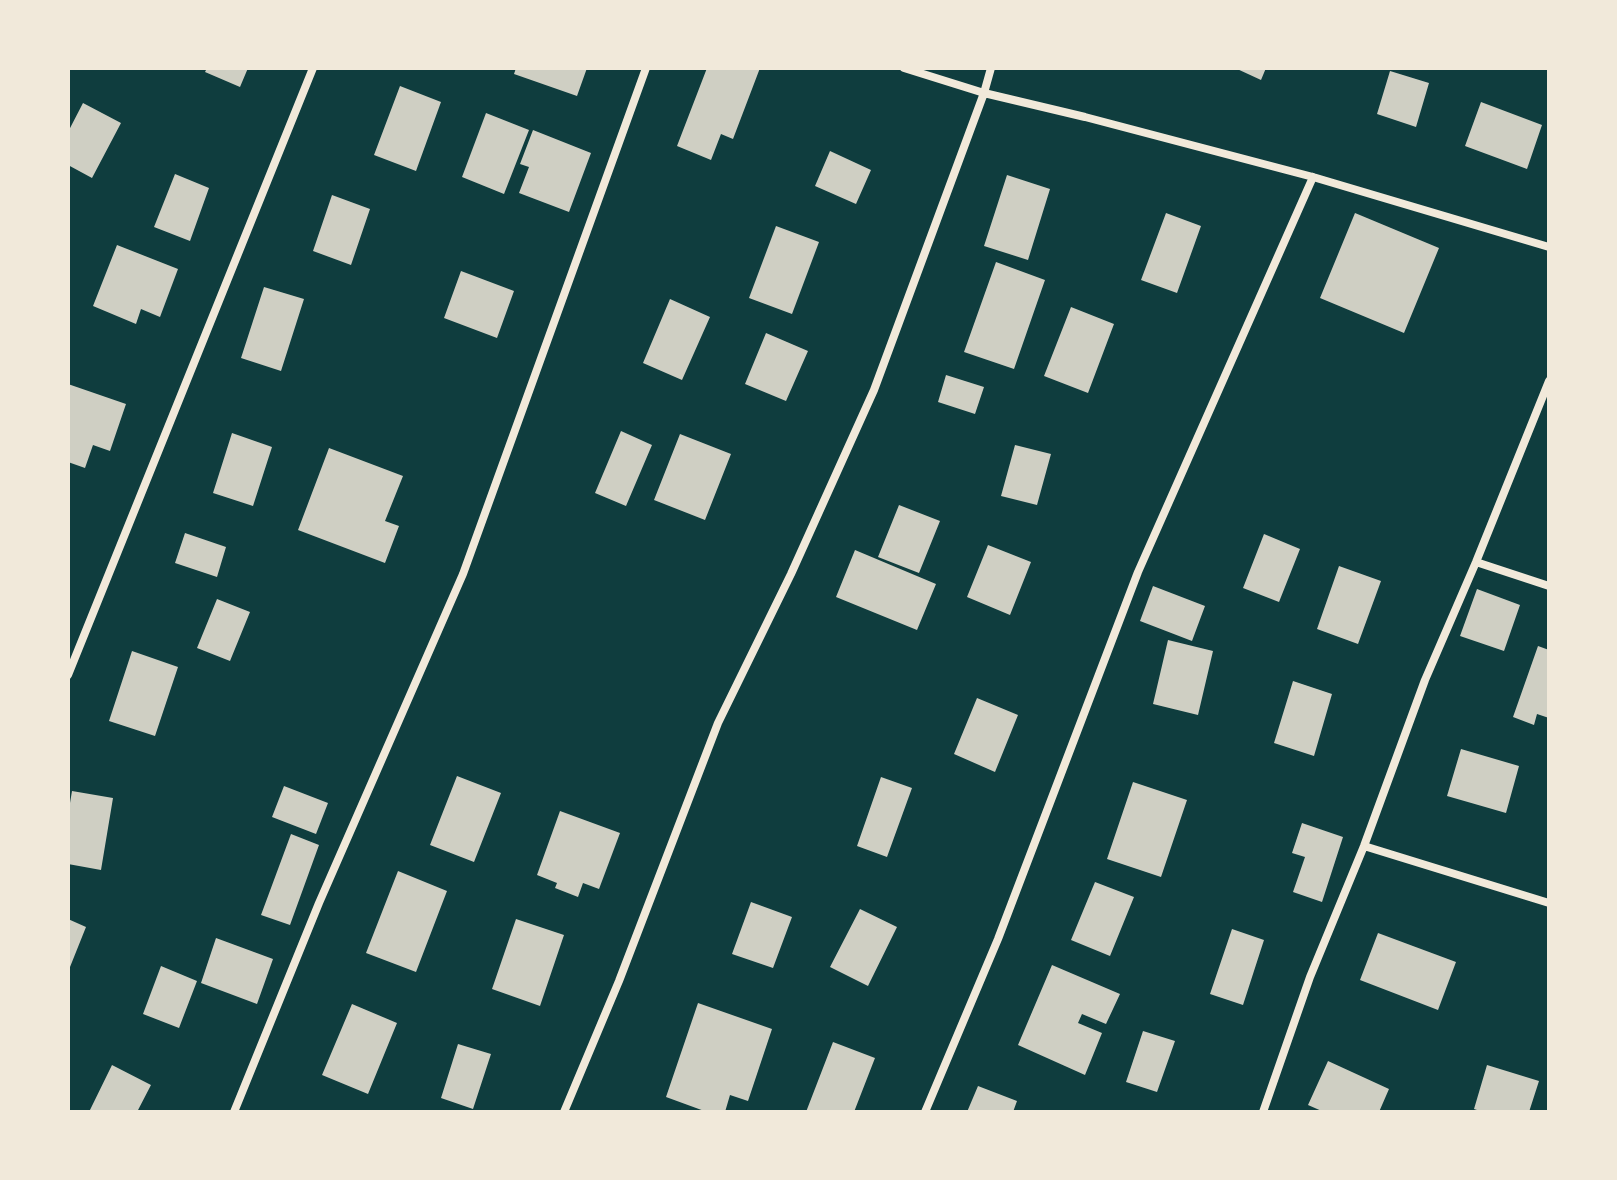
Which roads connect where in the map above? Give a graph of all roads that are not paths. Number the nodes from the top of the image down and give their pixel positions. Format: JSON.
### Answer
{"nodes":[{"id":1,"x":313,"y":68,"type":"edge"},
{"id":2,"x":646,"y":68,"type":"edge"},
{"id":3,"x":904,"y":68,"type":"edge"},
{"id":4,"x":991,"y":68,"type":"edge"},
{"id":5,"x":984,"y":93,"type":"junction"},
{"id":6,"x":1313,"y":177,"type":"junction"},
{"id":7,"x":1549,"y":247,"type":"edge"},
{"id":8,"x":1549,"y":381,"type":"edge"},
{"id":9,"x":1476,"y":562,"type":"junction"},
{"id":10,"x":1549,"y":586,"type":"edge"},
{"id":11,"x":68,"y":675,"type":"edge"},
{"id":12,"x":1364,"y":846,"type":"junction"},
{"id":13,"x":1549,"y":903,"type":"edge"},
{"id":14,"x":234,"y":1112,"type":"edge"},
{"id":15,"x":564,"y":1112,"type":"edge"},
{"id":16,"x":925,"y":1112,"type":"edge"},
{"id":17,"x":1263,"y":1112,"type":"edge"}],
"edges":[{"from":1,"to":11,"type":"street"},
{"from":2,"to":14,"type":"street"},
{"from":3,"to":5,"type":"street"},
{"from":4,"to":5,"type":"street"},
{"from":5,"to":6,"type":"street"},
{"from":5,"to":15,"type":"street"},
{"from":6,"to":7,"type":"street"},
{"from":6,"to":16,"type":"street"},
{"from":8,"to":9,"type":"street"},
{"from":9,"to":10,"type":"street"},
{"from":9,"to":12,"type":"street"},
{"from":12,"to":13,"type":"street"},
{"from":12,"to":17,"type":"street"}]}
